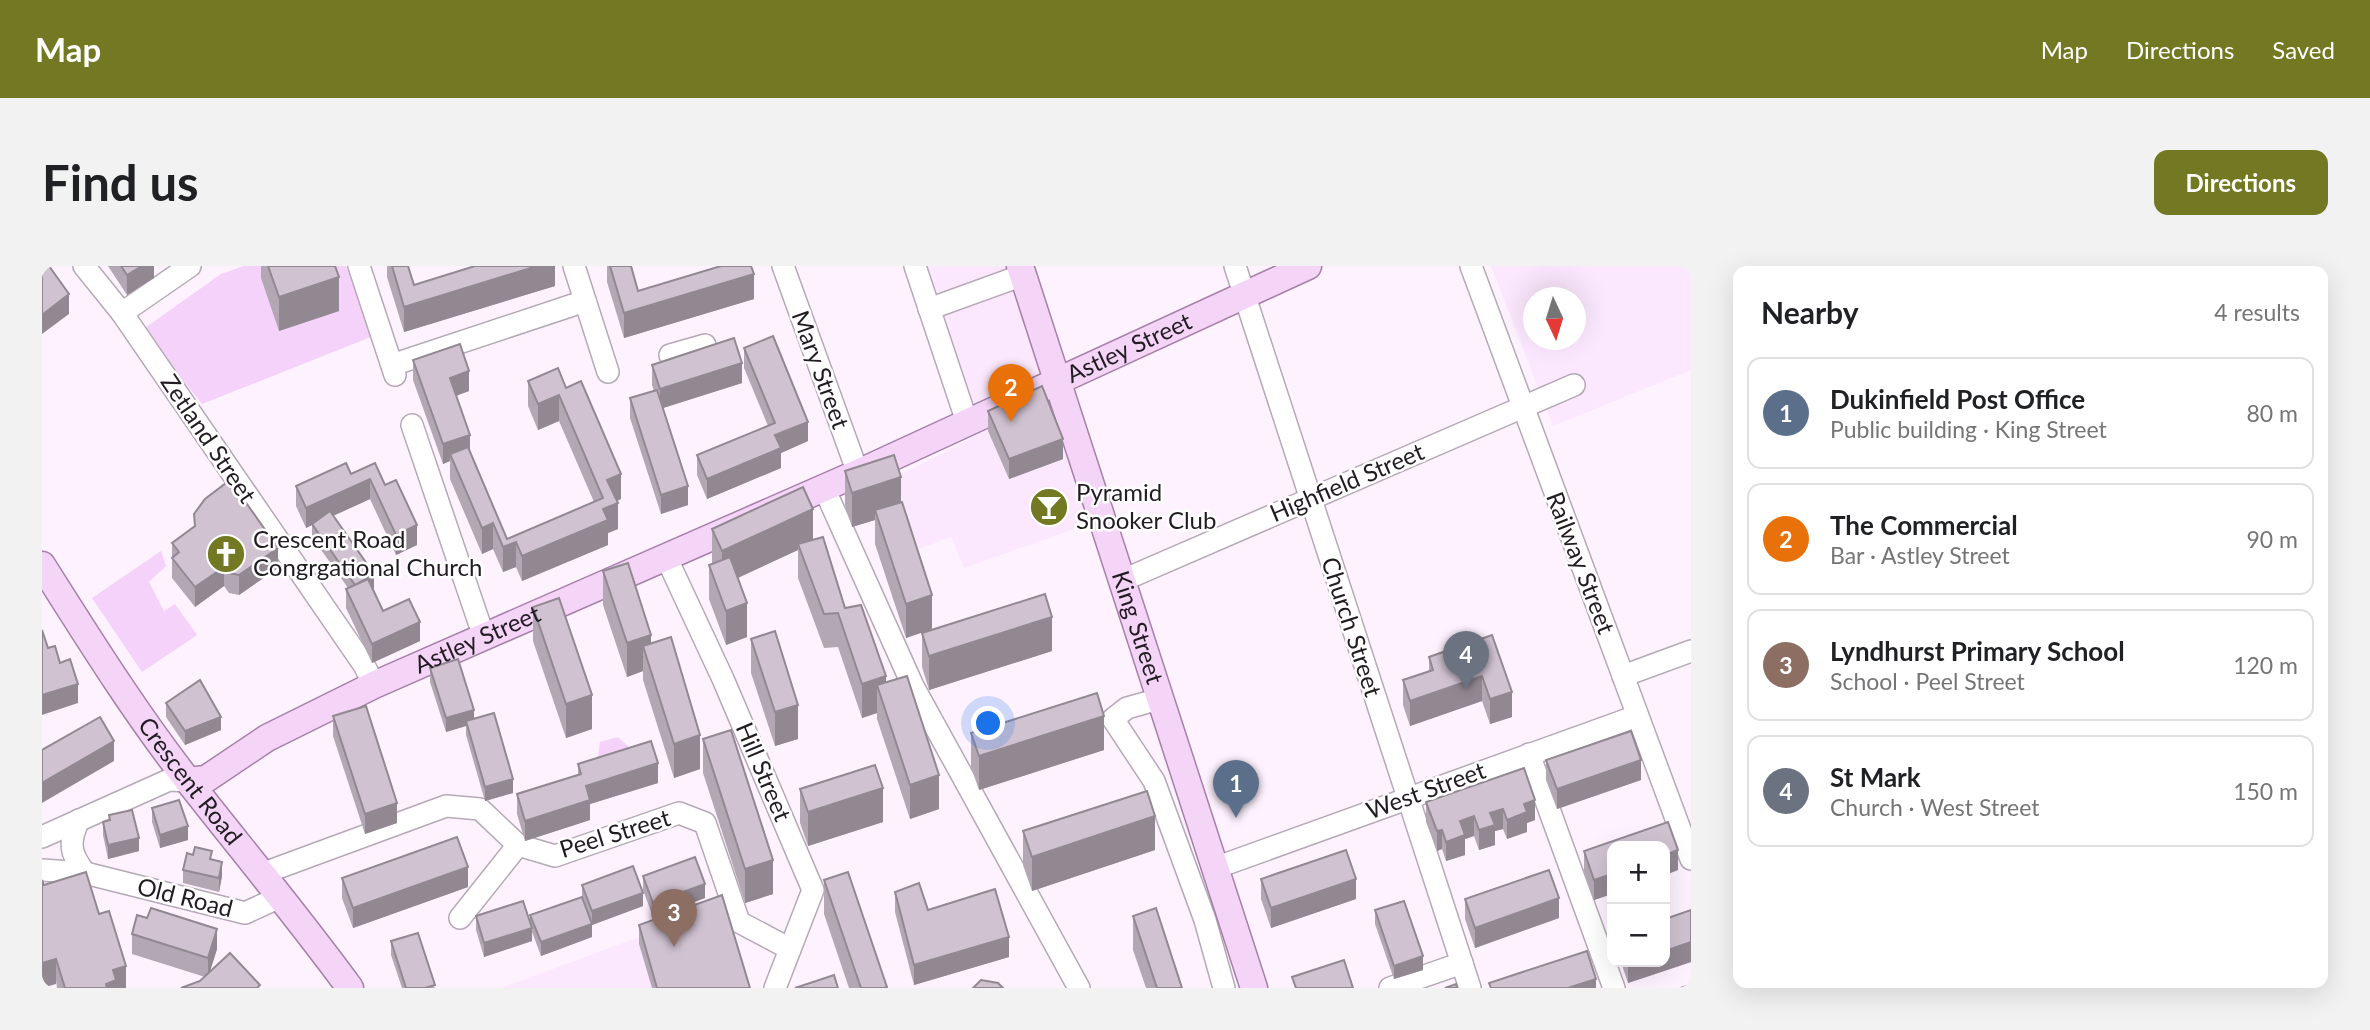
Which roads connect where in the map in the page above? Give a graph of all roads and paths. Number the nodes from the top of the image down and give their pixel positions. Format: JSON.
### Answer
{"nodes":[{"id":1,"x":84,"y":266,"type":"edge"},
{"id":2,"x":190,"y":266,"type":"edge"},
{"id":3,"x":359,"y":266,"type":"edge"},
{"id":4,"x":574,"y":266,"type":"edge"},
{"id":5,"x":783,"y":266,"type":"edge"},
{"id":6,"x":915,"y":266,"type":"edge"},
{"id":7,"x":1235,"y":266,"type":"edge"},
{"id":8,"x":1308,"y":266,"type":"edge"},
{"id":9,"x":1471,"y":266,"type":"edge"},
{"id":10,"x":1021,"y":270,"type":"edge"},
{"id":11,"x":1244,"y":295,"type":"junction"},
{"id":12,"x":585,"y":301,"type":"junction"},
{"id":13,"x":929,"y":309,"type":"junction"},
{"id":14,"x":122,"y":313,"type":"junction"},
{"id":15,"x":705,"y":345,"type":"edge"},
{"id":16,"x":670,"y":355,"type":"dead end"},
{"id":17,"x":608,"y":372,"type":"dead end"},
{"id":18,"x":1059,"y":381,"type":"junction"},
{"id":19,"x":1574,"y":385,"type":"dead end"},
{"id":20,"x":1522,"y":408,"type":"junction"},
{"id":21,"x":967,"y":422,"type":"junction"},
{"id":22,"x":412,"y":425,"type":"dead end"},
{"id":23,"x":858,"y":473,"type":"junction"},
{"id":24,"x":824,"y":488,"type":"junction"},
{"id":25,"x":1309,"y":499,"type":"junction"},
{"id":26,"x":667,"y":559,"type":"junction"},
{"id":27,"x":42,"y":565,"type":"edge"},
{"id":28,"x":1121,"y":581,"type":"junction"},
{"id":29,"x":484,"y":637,"type":"junction"},
{"id":30,"x":1691,"y":651,"type":"edge"},
{"id":31,"x":1623,"y":676,"type":"junction"},
{"id":32,"x":374,"y":685,"type":"junction"},
{"id":33,"x":1159,"y":699,"type":"junction"},
{"id":34,"x":1637,"y":716,"type":"junction"},
{"id":35,"x":1529,"y":754,"type":"junction"},
{"id":36,"x":188,"y":781,"type":"junction"},
{"id":37,"x":1407,"y":797,"type":"junction"},
{"id":38,"x":79,"y":820,"type":"junction"},
{"id":39,"x":42,"y":837,"type":"edge"},
{"id":40,"x":517,"y":845,"type":"junction"},
{"id":41,"x":1691,"y":859,"type":"edge"},
{"id":42,"x":1215,"y":868,"type":"junction"},
{"id":43,"x":42,"y":870,"type":"edge"},
{"id":44,"x":85,"y":873,"type":"junction"},
{"id":45,"x":264,"y":873,"type":"junction"},
{"id":46,"x":282,"y":895,"type":"junction"},
{"id":47,"x":460,"y":918,"type":"dead end"},
{"id":48,"x":790,"y":949,"type":"junction"},
{"id":49,"x":1462,"y":963,"type":"junction"},
{"id":50,"x":350,"y":988,"type":"edge"},
{"id":51,"x":775,"y":988,"type":"edge"},
{"id":52,"x":1079,"y":988,"type":"edge"},
{"id":53,"x":1224,"y":988,"type":"edge"},
{"id":54,"x":1254,"y":988,"type":"edge"},
{"id":55,"x":1390,"y":988,"type":"edge"},
{"id":56,"x":1471,"y":988,"type":"edge"},
{"id":57,"x":1614,"y":988,"type":"edge"}],
"edges":[{"from":1,"to":14,"type":"street","name":"Zetland Street"},
{"from":2,"to":14,"type":"street"},
{"from":3,"to":12,"type":"street"},
{"from":4,"to":12,"type":"street"},
{"from":5,"to":23,"type":"street","name":"Mary Street"},
{"from":6,"to":13,"type":"street"},
{"from":7,"to":11,"type":"street","name":"Church Street"},
{"from":8,"to":11,"type":"main road","name":"Astley Street"},
{"from":9,"to":20,"type":"street","name":"Railway Street"},
{"from":10,"to":13,"type":"street"},
{"from":10,"to":18,"type":"main road","name":"King Street"},
{"from":11,"to":18,"type":"main road","name":"Astley Street"},
{"from":11,"to":25,"type":"street","name":"Church Street"},
{"from":12,"to":17,"type":"street"},
{"from":13,"to":21,"type":"street"},
{"from":14,"to":32,"type":"street","name":"Zetland Street"},
{"from":15,"to":16,"type":"street"},
{"from":18,"to":21,"type":"main road","name":"Astley Street"},
{"from":18,"to":28,"type":"main road","name":"King Street"},
{"from":19,"to":20,"type":"street","name":"Highfield Street"},
{"from":20,"to":25,"type":"street","name":"Highfield Street"},
{"from":20,"to":31,"type":"street","name":"Railway Street"},
{"from":21,"to":23,"type":"main road","name":"Astley Street"},
{"from":22,"to":29,"type":"street"},
{"from":23,"to":24,"type":"main road","name":"Astley Street"},
{"from":24,"to":26,"type":"main road","name":"Astley Street"},
{"from":24,"to":52,"type":"street"},
{"from":25,"to":28,"type":"street","name":"Highfield Street"},
{"from":25,"to":37,"type":"street","name":"Church Street"},
{"from":26,"to":29,"type":"main road","name":"Astley Street"},
{"from":26,"to":48,"type":"street","name":"Hill Street"},
{"from":27,"to":36,"type":"main road","name":"Crescent Road"},
{"from":28,"to":33,"type":"main road","name":"King Street"},
{"from":29,"to":32,"type":"main road","name":"Astley Street"},
{"from":30,"to":31,"type":"street"},
{"from":31,"to":34,"type":"street","name":"Railway Street"},
{"from":32,"to":36,"type":"main road","name":"Astley Street"},
{"from":33,"to":42,"type":"main road","name":"King Street"},
{"from":33,"to":53,"type":"street"},
{"from":34,"to":35,"type":"street","name":"West Street"},
{"from":34,"to":41,"type":"street","name":"Railway Street"},
{"from":35,"to":37,"type":"street","name":"West Street"},
{"from":35,"to":57,"type":"street"},
{"from":36,"to":38,"type":"street"},
{"from":36,"to":45,"type":"main road","name":"Crescent Road"},
{"from":37,"to":42,"type":"street","name":"West Street"},
{"from":37,"to":49,"type":"street","name":"Church Street"},
{"from":38,"to":39,"type":"street"},
{"from":38,"to":44,"type":"street"},
{"from":40,"to":45,"type":"street","name":"Peel Street"},
{"from":40,"to":47,"type":"street"},
{"from":40,"to":48,"type":"street","name":"Peel Street"},
{"from":42,"to":54,"type":"main road","name":"King Street"},
{"from":43,"to":44,"type":"street","name":"Old Road"},
{"from":44,"to":46,"type":"street","name":"Old Road"},
{"from":45,"to":46,"type":"main road","name":"Crescent Road"},
{"from":46,"to":50,"type":"main road","name":"Crescent Road"},
{"from":48,"to":51,"type":"street","name":"Hill Street"},
{"from":49,"to":55,"type":"street"},
{"from":49,"to":56,"type":"street","name":"Church Street"}]}
